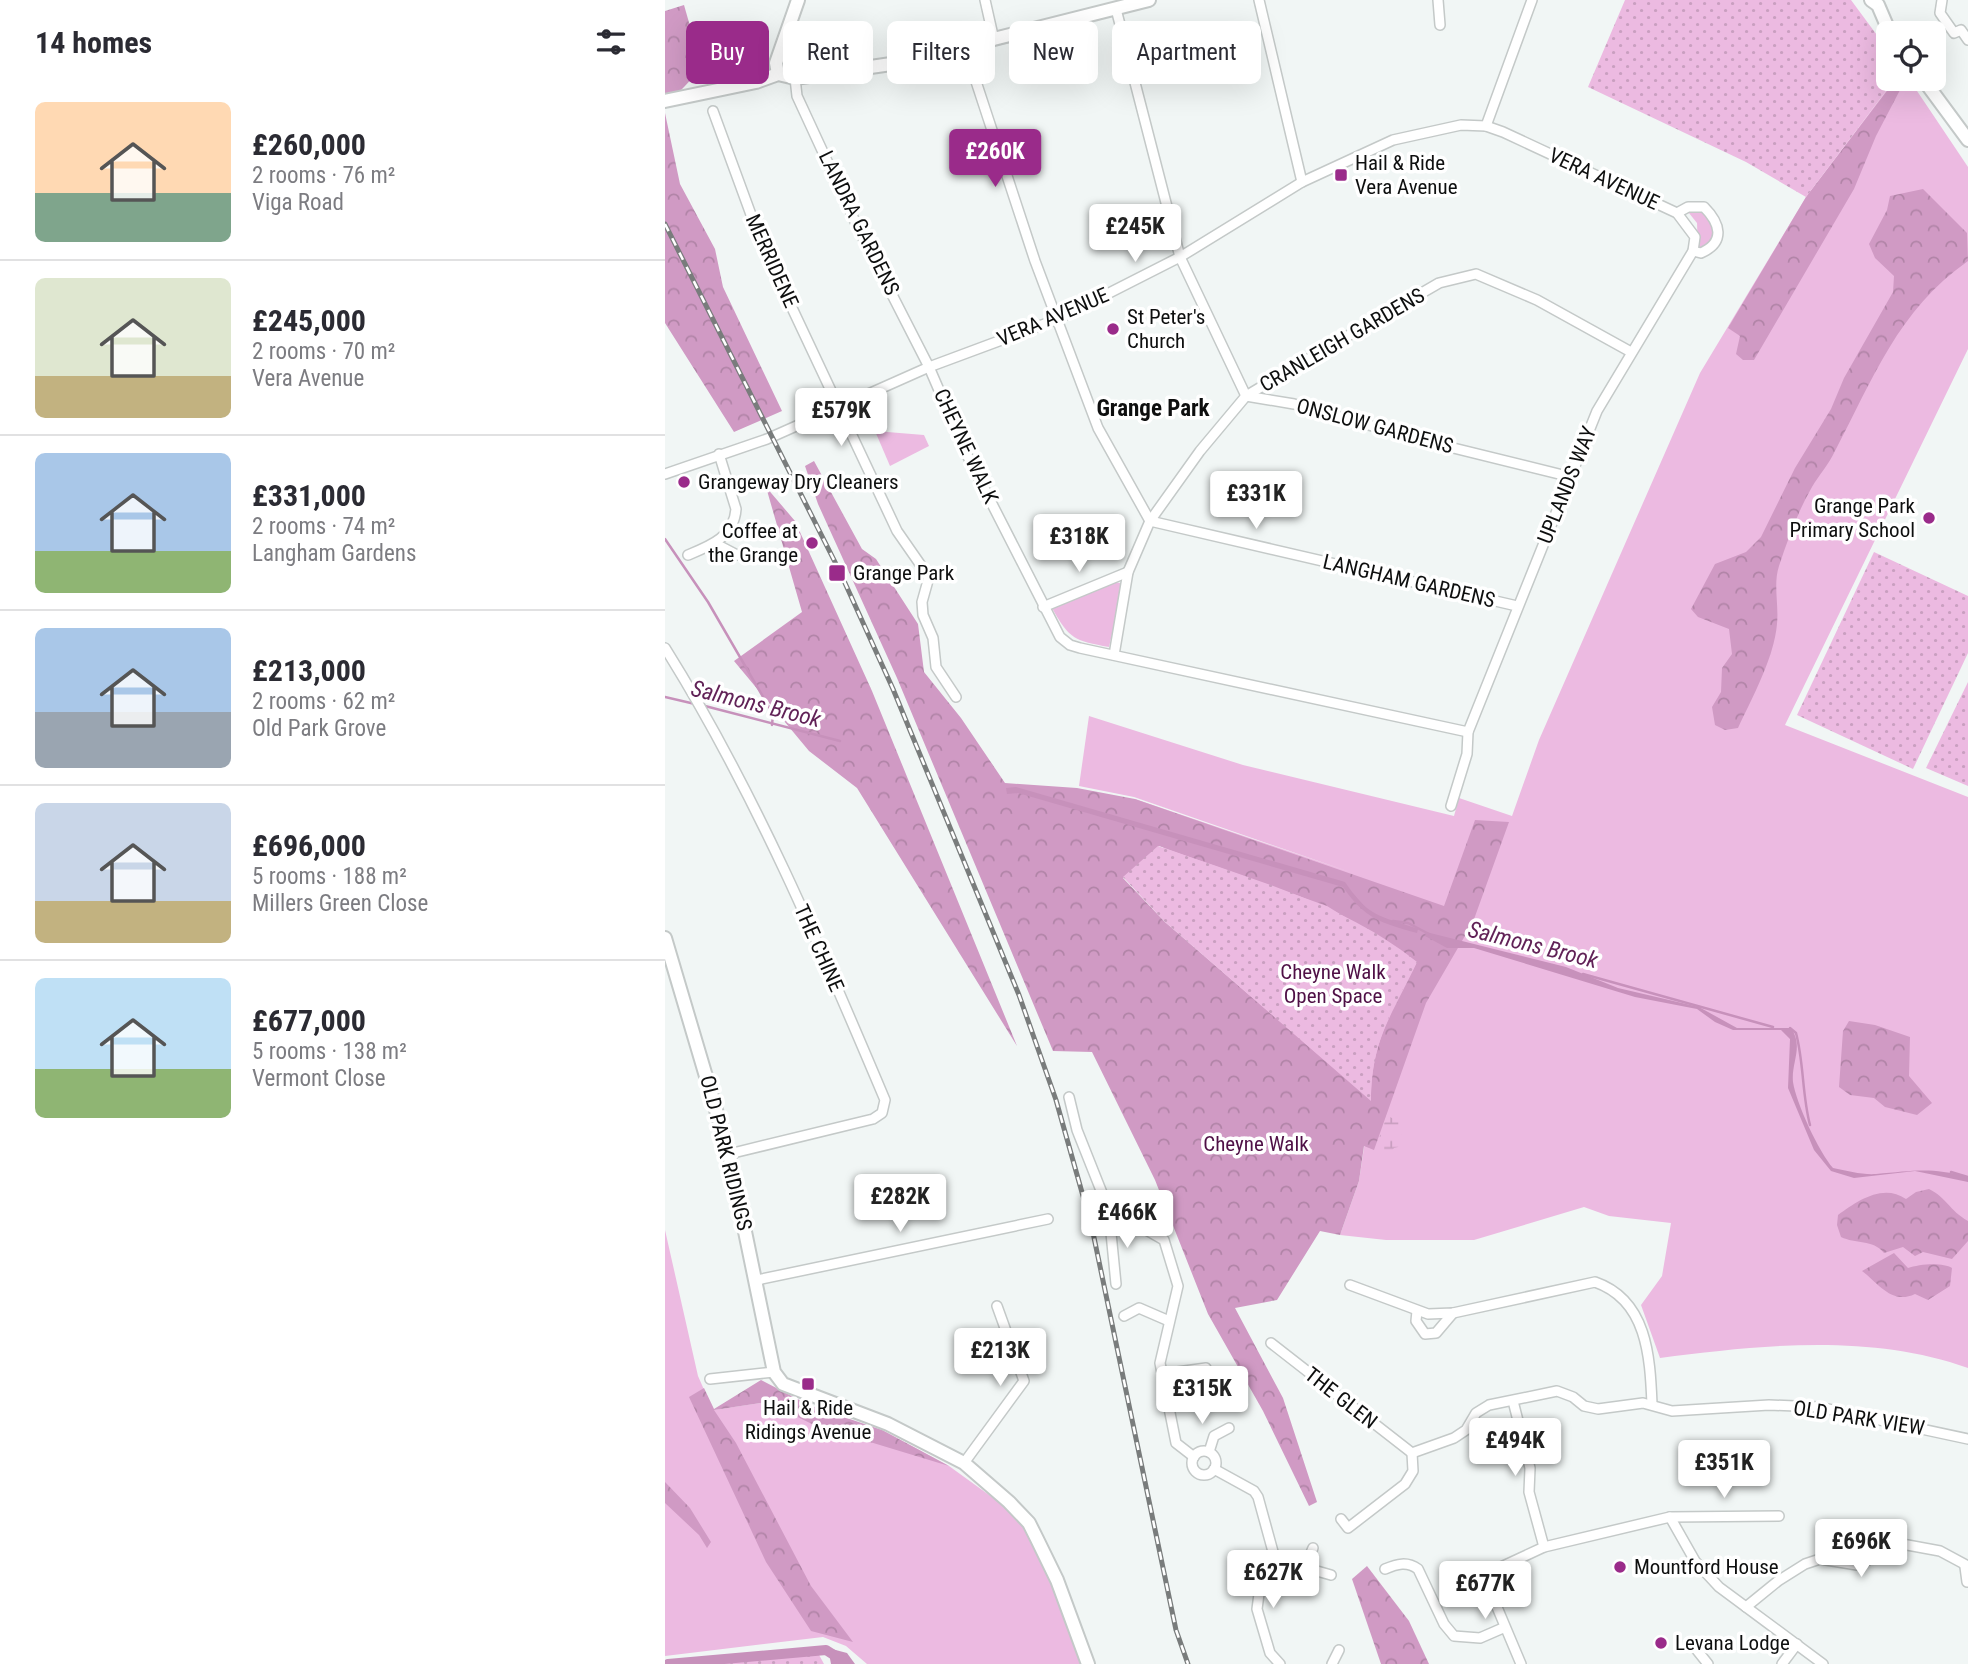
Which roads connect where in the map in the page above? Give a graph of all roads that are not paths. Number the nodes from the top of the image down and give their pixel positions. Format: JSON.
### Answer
{"nodes":[{"id":1,"x":798,"y":0,"type":"edge"},
{"id":2,"x":985,"y":0,"type":"edge"},
{"id":3,"x":1149,"y":0,"type":"edge"},
{"id":4,"x":1259,"y":0,"type":"edge"},
{"id":5,"x":1438,"y":0,"type":"edge"},
{"id":6,"x":1532,"y":0,"type":"edge"},
{"id":7,"x":1942,"y":0,"type":"edge"},
{"id":8,"x":1878,"y":2,"type":"edge"},
{"id":9,"x":1116,"y":9,"type":"junction"},
{"id":10,"x":990,"y":21,"type":"edge"},
{"id":11,"x":1885,"y":21,"type":"edge"},
{"id":12,"x":1440,"y":25,"type":"dead end"},
{"id":13,"x":995,"y":40,"type":"edge"},
{"id":14,"x":1968,"y":40,"type":"edge"},
{"id":15,"x":778,"y":74,"type":"junction"},
{"id":16,"x":783,"y":75,"type":"edge"},
{"id":17,"x":796,"y":84,"type":"edge"},
{"id":18,"x":977,"y":84,"type":"edge"},
{"id":19,"x":1932,"y":91,"type":"edge"},
{"id":20,"x":665,"y":101,"type":"edge"},
{"id":21,"x":713,"y":111,"type":"dead end"},
{"id":22,"x":1486,"y":126,"type":"junction"},
{"id":23,"x":1968,"y":140,"type":"edge"},
{"id":24,"x":1302,"y":182,"type":"junction"},
{"id":25,"x":1677,"y":213,"type":"junction"},
{"id":26,"x":1693,"y":251,"type":"junction"},
{"id":27,"x":1180,"y":257,"type":"junction"},
{"id":28,"x":1058,"y":319,"type":"junction"},
{"id":29,"x":1630,"y":352,"type":"junction"},
{"id":30,"x":929,"y":367,"type":"junction"},
{"id":31,"x":1246,"y":396,"type":"junction"},
{"id":32,"x":839,"y":407,"type":"junction"},
{"id":33,"x":719,"y":454,"type":"junction"},
{"id":34,"x":665,"y":474,"type":"edge"},
{"id":35,"x":1571,"y":477,"type":"junction"},
{"id":36,"x":1150,"y":522,"type":"junction"},
{"id":37,"x":716,"y":544,"type":"junction"},
{"id":38,"x":688,"y":555,"type":"dead end"},
{"id":39,"x":737,"y":555,"type":"dead end"},
{"id":40,"x":1128,"y":572,"type":"junction"},
{"id":41,"x":1517,"y":606,"type":"junction"},
{"id":42,"x":1043,"y":607,"type":"junction"},
{"id":43,"x":665,"y":648,"type":"edge"},
{"id":44,"x":1114,"y":654,"type":"junction"},
{"id":45,"x":956,"y":697,"type":"dead end"},
{"id":46,"x":1468,"y":732,"type":"junction"},
{"id":47,"x":1451,"y":806,"type":"dead end"},
{"id":48,"x":665,"y":938,"type":"edge"},
{"id":49,"x":1069,"y":1097,"type":"dead end"},
{"id":50,"x":729,"y":1154,"type":"junction"},
{"id":51,"x":1118,"y":1213,"type":"junction"},
{"id":52,"x":1048,"y":1219,"type":"dead end"},
{"id":53,"x":757,"y":1280,"type":"junction"},
{"id":54,"x":1117,"y":1284,"type":"dead end"},
{"id":55,"x":1350,"y":1284,"type":"dead end"},
{"id":56,"x":997,"y":1306,"type":"dead end"},
{"id":57,"x":1417,"y":1311,"type":"junction"},
{"id":58,"x":1453,"y":1313,"type":"junction"},
{"id":59,"x":1124,"y":1316,"type":"dead end"},
{"id":60,"x":1169,"y":1321,"type":"junction"},
{"id":61,"x":1271,"y":1343,"type":"dead end"},
{"id":62,"x":1206,"y":1368,"type":"dead end"},
{"id":63,"x":774,"y":1372,"type":"junction"},
{"id":64,"x":1163,"y":1374,"type":"junction"},
{"id":65,"x":710,"y":1378,"type":"dead end"},
{"id":66,"x":1513,"y":1401,"type":"junction"},
{"id":67,"x":1652,"y":1404,"type":"junction"},
{"id":68,"x":1229,"y":1428,"type":"dead end"},
{"id":69,"x":1968,"y":1439,"type":"edge"},
{"id":70,"x":1209,"y":1452,"type":"junction"},
{"id":71,"x":1412,"y":1452,"type":"junction"},
{"id":72,"x":1193,"y":1457,"type":"junction"},
{"id":73,"x":964,"y":1463,"type":"junction"},
{"id":74,"x":1214,"y":1469,"type":"junction"},
{"id":75,"x":1779,"y":1516,"type":"dead end"},
{"id":76,"x":1670,"y":1517,"type":"junction"},
{"id":77,"x":1341,"y":1519,"type":"dead end"},
{"id":78,"x":1348,"y":1528,"type":"junction"},
{"id":79,"x":1354,"y":1536,"type":"dead end"},
{"id":80,"x":1544,"y":1547,"type":"junction"},
{"id":81,"x":1313,"y":1548,"type":"dead end"},
{"id":82,"x":1275,"y":1559,"type":"junction"},
{"id":83,"x":1966,"y":1566,"type":"edge"},
{"id":84,"x":1304,"y":1567,"type":"junction"},
{"id":85,"x":1385,"y":1569,"type":"dead end"},
{"id":86,"x":1331,"y":1574,"type":"dead end"},
{"id":87,"x":1967,"y":1582,"type":"edge"},
{"id":88,"x":1747,"y":1607,"type":"junction"},
{"id":89,"x":1503,"y":1628,"type":"junction"},
{"id":90,"x":1797,"y":1644,"type":"junction"},
{"id":91,"x":1696,"y":1649,"type":"dead end"},
{"id":92,"x":1339,"y":1650,"type":"dead end"},
{"id":93,"x":1088,"y":1664,"type":"edge"},
{"id":94,"x":1280,"y":1664,"type":"edge"},
{"id":95,"x":1332,"y":1664,"type":"edge"},
{"id":96,"x":1521,"y":1664,"type":"edge"},
{"id":97,"x":1708,"y":1664,"type":"edge"},
{"id":98,"x":1782,"y":1664,"type":"edge"},
{"id":99,"x":1823,"y":1664,"type":"edge"}],
"edges":[{"from":1,"to":15,"type":"street"},
{"from":2,"to":10,"type":"street"},
{"from":3,"to":9,"type":"street"},
{"from":4,"to":24,"type":"street"},
{"from":5,"to":12,"type":"street"},
{"from":6,"to":22,"type":"street"},
{"from":7,"to":14,"type":"street"},
{"from":8,"to":11,"type":"street"},
{"from":9,"to":13,"type":"street"},
{"from":9,"to":27,"type":"street"},
{"from":15,"to":16,"type":"street"},
{"from":15,"to":20,"type":"street"},
{"from":17,"to":30,"type":"street","name":"LANDRA GARDENS"},
{"from":18,"to":28,"type":"street"},
{"from":19,"to":23,"type":"street"},
{"from":21,"to":32,"type":"street","name":"MERRIDENE"},
{"from":22,"to":24,"type":"street","name":"VERA AVENUE"},
{"from":22,"to":25,"type":"street","name":"VERA AVENUE"},
{"from":24,"to":27,"type":"street","name":"VERA AVENUE"},
{"from":25,"to":26,"type":"street"},
{"from":25,"to":26,"type":"street","name":"UPLANDS WAY"},
{"from":26,"to":29,"type":"street","name":"UPLANDS WAY"},
{"from":27,"to":28,"type":"street","name":"VERA AVENUE"},
{"from":27,"to":31,"type":"street"},
{"from":28,"to":30,"type":"street","name":"VERA AVENUE"},
{"from":28,"to":36,"type":"street"},
{"from":29,"to":31,"type":"street","name":"CRANLEIGH GARDENS"},
{"from":29,"to":35,"type":"street","name":"UPLANDS WAY"},
{"from":30,"to":32,"type":"street","name":"VERA AVENUE"},
{"from":30,"to":42,"type":"street","name":"CHEYNE WALK"},
{"from":31,"to":35,"type":"street","name":"ONSLOW GARDENS"},
{"from":31,"to":36,"type":"street","name":"CRANLEIGH GARDENS"},
{"from":32,"to":33,"type":"street","name":"VERA AVENUE"},
{"from":32,"to":45,"type":"street","name":"MERRIDENE"},
{"from":33,"to":34,"type":"street","name":"VERA AVENUE"},
{"from":33,"to":37,"type":"street"},
{"from":35,"to":41,"type":"street","name":"UPLANDS WAY"},
{"from":36,"to":40,"type":"street","name":"CRANLEIGH GARDENS"},
{"from":36,"to":41,"type":"street","name":"LANGHAM GARDENS"},
{"from":37,"to":38,"type":"street"},
{"from":37,"to":39,"type":"street"},
{"from":40,"to":42,"type":"street"},
{"from":40,"to":44,"type":"street","name":"CRANLEIGH GARDENS"},
{"from":41,"to":46,"type":"street","name":"UPLANDS WAY"},
{"from":42,"to":44,"type":"street","name":"CHEYNE WALK"},
{"from":43,"to":50,"type":"street","name":"THE CHINE"},
{"from":44,"to":46,"type":"street","name":"CHEYNE WALK"},
{"from":46,"to":47,"type":"street","name":"UPLANDS WAY"},
{"from":48,"to":50,"type":"street","name":"OLD PARK RIDINGS"},
{"from":49,"to":51,"type":"street"},
{"from":50,"to":53,"type":"street","name":"OLD PARK RIDINGS"},
{"from":51,"to":54,"type":"street"},
{"from":51,"to":60,"type":"street"},
{"from":52,"to":53,"type":"street"},
{"from":53,"to":63,"type":"street","name":"OLD PARK RIDINGS"},
{"from":55,"to":57,"type":"street"},
{"from":56,"to":73,"type":"street"},
{"from":57,"to":58,"type":"street"},
{"from":57,"to":58,"type":"street"},
{"from":58,"to":67,"type":"street"},
{"from":59,"to":60,"type":"street"},
{"from":60,"to":64,"type":"street"},
{"from":61,"to":71,"type":"street","name":"THE GLEN"},
{"from":62,"to":64,"type":"street"},
{"from":63,"to":65,"type":"street"},
{"from":63,"to":73,"type":"street"},
{"from":64,"to":72,"type":"street"},
{"from":66,"to":67,"type":"street","name":"OLD PARK VIEW"},
{"from":66,"to":71,"type":"street"},
{"from":66,"to":80,"type":"street"},
{"from":67,"to":69,"type":"street","name":"OLD PARK VIEW"},
{"from":68,"to":70,"type":"street"},
{"from":70,"to":72,"type":"street"},
{"from":70,"to":74,"type":"street"},
{"from":71,"to":78,"type":"street"},
{"from":72,"to":74,"type":"street"},
{"from":73,"to":93,"type":"street"},
{"from":74,"to":82,"type":"street"},
{"from":75,"to":76,"type":"street"},
{"from":76,"to":80,"type":"street"},
{"from":76,"to":88,"type":"street"},
{"from":77,"to":78,"type":"street"},
{"from":78,"to":79,"type":"street"},
{"from":80,"to":89,"type":"street"},
{"from":81,"to":84,"type":"street"},
{"from":82,"to":84,"type":"street"},
{"from":82,"to":94,"type":"street"},
{"from":83,"to":87,"type":"street"},
{"from":83,"to":88,"type":"street"},
{"from":84,"to":86,"type":"street"},
{"from":85,"to":89,"type":"street"},
{"from":88,"to":90,"type":"street"},
{"from":89,"to":96,"type":"street"},
{"from":90,"to":98,"type":"street"},
{"from":90,"to":99,"type":"street"},
{"from":91,"to":97,"type":"street"},
{"from":92,"to":95,"type":"street"}]}
